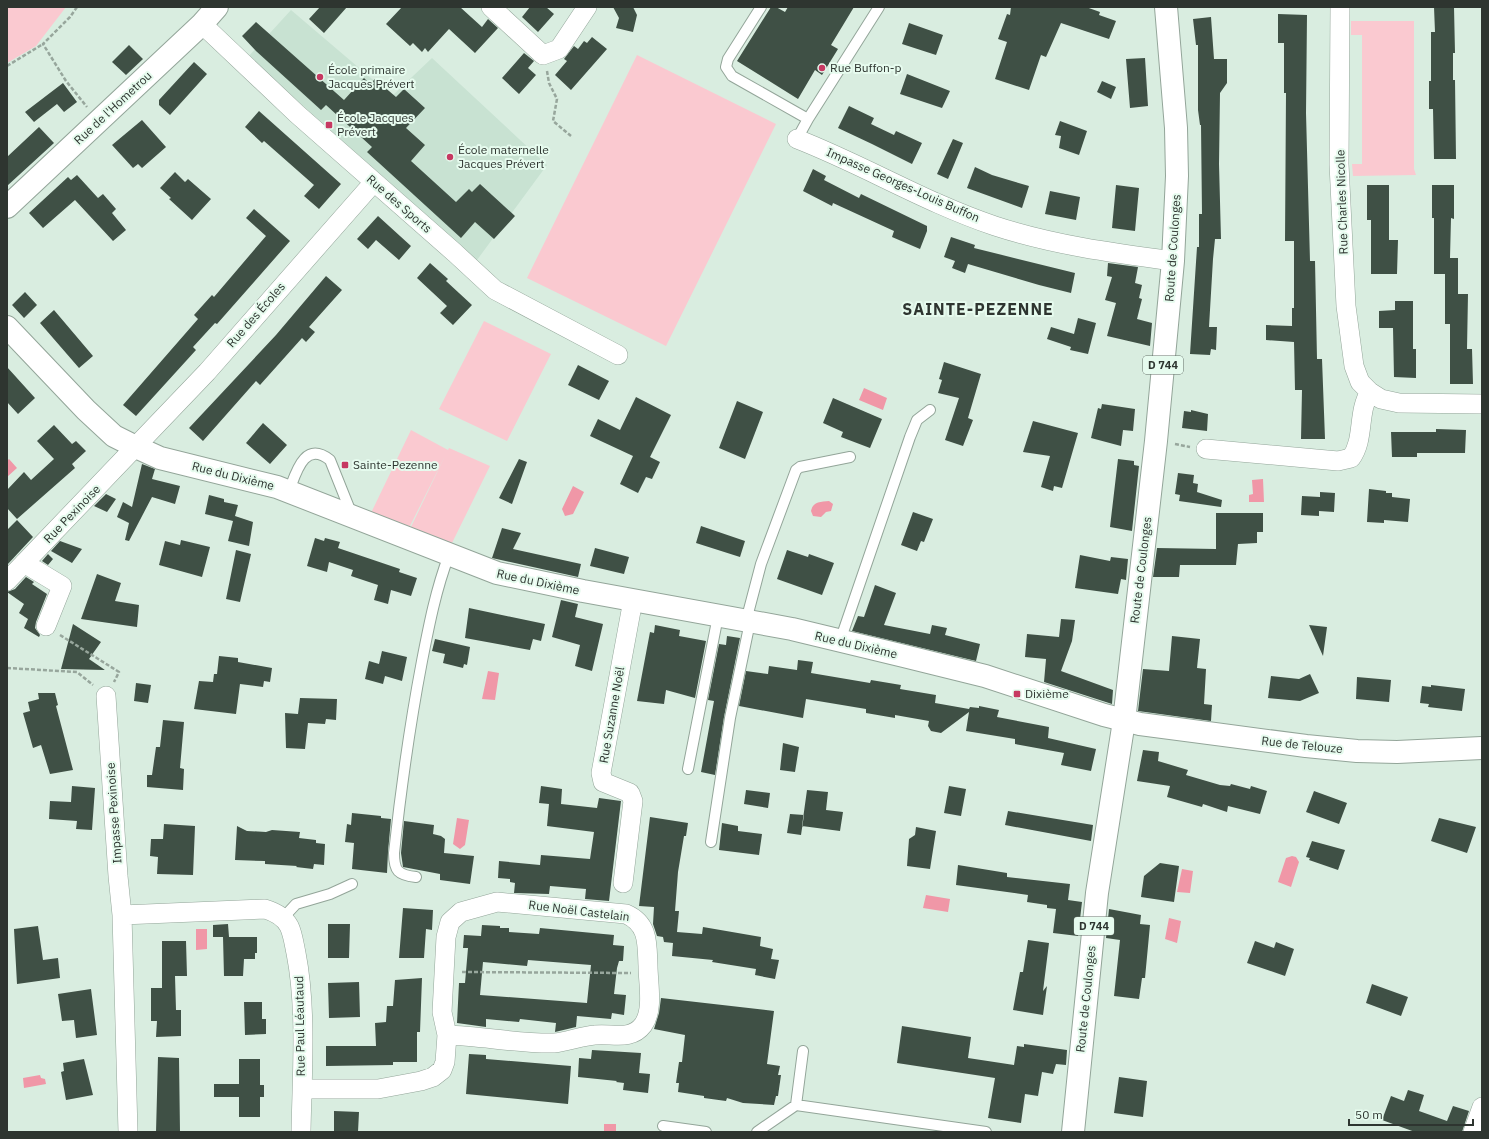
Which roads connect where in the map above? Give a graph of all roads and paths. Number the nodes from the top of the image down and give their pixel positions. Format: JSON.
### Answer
{"nodes":[{"id":1,"x":77,"y":7,"type":"edge"},
{"id":2,"x":217,"y":7,"type":"edge"},
{"id":3,"x":491,"y":7,"type":"edge"},
{"id":4,"x":587,"y":7,"type":"edge"},
{"id":5,"x":761,"y":7,"type":"edge"},
{"id":6,"x":879,"y":7,"type":"edge"},
{"id":7,"x":1166,"y":7,"type":"edge"},
{"id":8,"x":1340,"y":7,"type":"edge"},
{"id":9,"x":202,"y":24,"type":"junction"},
{"id":10,"x":44,"y":44,"type":"junction"},
{"id":11,"x":543,"y":55,"type":"junction"},
{"id":12,"x":7,"y":66,"type":"edge"},
{"id":13,"x":808,"y":119,"type":"junction"},
{"id":14,"x":98,"y":122,"type":"junction"},
{"id":15,"x":571,"y":136,"type":"dead end"},
{"id":16,"x":797,"y":139,"type":"joint"},
{"id":17,"x":374,"y":182,"type":"junction"},
{"id":18,"x":7,"y":207,"type":"edge"},
{"id":19,"x":1173,"y":261,"type":"junction"},
{"id":20,"x":7,"y":327,"type":"edge"},
{"id":21,"x":618,"y":355,"type":"dead end"},
{"id":22,"x":1370,"y":392,"type":"junction"},
{"id":23,"x":1482,"y":404,"type":"edge"},
{"id":24,"x":930,"y":410,"type":"dead end"},
{"id":25,"x":1156,"y":441,"type":"junction"},
{"id":26,"x":136,"y":447,"type":"junction"},
{"id":27,"x":1206,"y":449,"type":"joint"},
{"id":28,"x":850,"y":457,"type":"dead end"},
{"id":29,"x":289,"y":491,"type":"junction"},
{"id":30,"x":353,"y":517,"type":"junction"},
{"id":31,"x":449,"y":555,"type":"junction"},
{"id":32,"x":24,"y":563,"type":"junction"},
{"id":33,"x":7,"y":581,"type":"edge"},
{"id":34,"x":633,"y":600,"type":"junction"},
{"id":35,"x":718,"y":616,"type":"junction"},
{"id":36,"x":748,"y":621,"type":"junction"},
{"id":37,"x":46,"y":626,"type":"joint"},
{"id":38,"x":840,"y":641,"type":"junction"},
{"id":39,"x":7,"y":668,"type":"edge"},
{"id":40,"x":106,"y":696,"type":"junction"},
{"id":41,"x":1124,"y":721,"type":"junction"},
{"id":42,"x":1482,"y":748,"type":"edge"},
{"id":43,"x":688,"y":769,"type":"dead end"},
{"id":44,"x":711,"y":842,"type":"dead end"},
{"id":45,"x":416,"y":877,"type":"dead end"},
{"id":46,"x":622,"y":883,"type":"dead end"},
{"id":47,"x":352,"y":884,"type":"dead end"},
{"id":48,"x":122,"y":916,"type":"junction"},
{"id":49,"x":283,"y":918,"type":"junction"},
{"id":50,"x":445,"y":972,"type":"junction"},
{"id":51,"x":648,"y":973,"type":"junction"},
{"id":52,"x":447,"y":1035,"type":"junction"},
{"id":53,"x":803,"y":1051,"type":"dead end"},
{"id":54,"x":302,"y":1089,"type":"junction"},
{"id":55,"x":796,"y":1105,"type":"junction"},
{"id":56,"x":1482,"y":1107,"type":"edge"},
{"id":57,"x":663,"y":1126,"type":"dead end"},
{"id":58,"x":128,"y":1132,"type":"edge"},
{"id":59,"x":301,"y":1132,"type":"edge"},
{"id":60,"x":706,"y":1132,"type":"edge"},
{"id":61,"x":757,"y":1132,"type":"edge"},
{"id":62,"x":986,"y":1132,"type":"edge"},
{"id":63,"x":1073,"y":1132,"type":"edge"},
{"id":64,"x":1473,"y":1132,"type":"edge"}],
"edges":[{"from":1,"to":10,"type":"path"},
{"from":2,"to":9,"type":"street","name":"Rue de l'Hometrou"},
{"from":3,"to":11,"type":"street"},
{"from":4,"to":11,"type":"street"},
{"from":5,"to":13,"type":"lane"},
{"from":6,"to":13,"type":"lane"},
{"from":7,"to":19,"type":"street","name":"Route de Coulonges","number":"D 744"},
{"from":8,"to":22,"type":"street","name":"Rue Charles Nicolle"},
{"from":9,"to":14,"type":"street","name":"Rue de l'Hometrou"},
{"from":9,"to":17,"type":"street","name":"Rue des Sports"},
{"from":10,"to":12,"type":"path"},
{"from":10,"to":14,"type":"path"},
{"from":11,"to":15,"type":"path"},
{"from":13,"to":16,"type":"lane"},
{"from":14,"to":18,"type":"street","name":"Rue de l'Hometrou"},
{"from":16,"to":19,"type":"street","name":"Impasse Georges-Louis Buffon"},
{"from":17,"to":21,"type":"street","name":"Rue des Sports"},
{"from":17,"to":26,"type":"street","name":"Rue des Écoles"},
{"from":19,"to":25,"type":"street","name":"Route de Coulonges","number":"D 744"},
{"from":20,"to":26,"type":"street","name":"Rue du Dixième"},
{"from":22,"to":23,"type":"street","name":"Rue Charles Nicolle"},
{"from":22,"to":27,"type":"street"},
{"from":24,"to":38,"type":"lane"},
{"from":25,"to":27,"type":"path"},
{"from":25,"to":41,"type":"street","name":"Route de Coulonges","number":"D 744"},
{"from":26,"to":29,"type":"street","name":"Rue du Dixième"},
{"from":26,"to":32,"type":"street","name":"Rue Pexinoise"},
{"from":28,"to":36,"type":"lane"},
{"from":29,"to":30,"type":"street","name":"Rue du Dixième"},
{"from":29,"to":30,"type":"lane"},
{"from":30,"to":31,"type":"street","name":"Rue du Dixième"},
{"from":31,"to":34,"type":"street","name":"Rue du Dixième"},
{"from":31,"to":45,"type":"lane"},
{"from":32,"to":33,"type":"street","name":"Rue Pexinoise"},
{"from":32,"to":37,"type":"street"},
{"from":34,"to":35,"type":"street","name":"Rue du Dixième"},
{"from":34,"to":46,"type":"street","name":"Rue Suzanne Noël"},
{"from":35,"to":36,"type":"street","name":"Rue du Dixième"},
{"from":35,"to":43,"type":"lane"},
{"from":36,"to":38,"type":"street","name":"Rue du Dixième"},
{"from":36,"to":44,"type":"lane"},
{"from":37,"to":40,"type":"path"},
{"from":38,"to":41,"type":"street","name":"Rue du Dixième"},
{"from":39,"to":40,"type":"path"},
{"from":40,"to":48,"type":"street","name":"Impasse Pexinoise"},
{"from":41,"to":42,"type":"street","name":"Rue de Telouze"},
{"from":41,"to":63,"type":"street","name":"Route de Coulonges","number":"D 744"},
{"from":47,"to":49,"type":"lane"},
{"from":48,"to":49,"type":"street"},
{"from":48,"to":58,"type":"street","name":"Impasse Pexinoise"},
{"from":49,"to":54,"type":"street","name":"Rue Paul Léautaud"},
{"from":50,"to":51,"type":"path"},
{"from":50,"to":51,"type":"street","name":"Rue Noël Castelain"},
{"from":50,"to":52,"type":"street","name":"Rue Noël Castelain"},
{"from":51,"to":52,"type":"street","name":"Rue Noël Castelain"},
{"from":52,"to":54,"type":"street","name":"Rue Noël Castelain"},
{"from":53,"to":55,"type":"lane"},
{"from":54,"to":59,"type":"street","name":"Rue Paul Léautaud"},
{"from":55,"to":61,"type":"lane"},
{"from":55,"to":62,"type":"lane"},
{"from":56,"to":64,"type":"street"},
{"from":57,"to":60,"type":"lane"}]}
